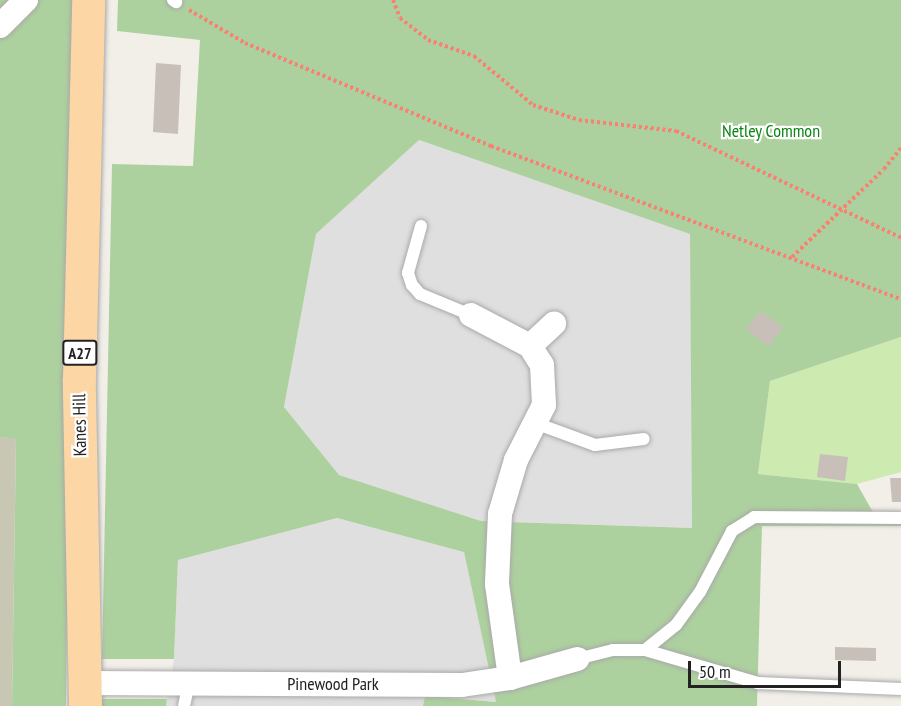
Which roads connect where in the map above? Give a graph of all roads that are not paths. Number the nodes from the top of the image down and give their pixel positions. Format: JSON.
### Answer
{"nodes":[{"id":1,"x":26,"y":0,"type":"edge"},
{"id":2,"x":88,"y":0,"type":"edge"},
{"id":3,"x":0,"y":26,"type":"edge"},
{"id":4,"x":421,"y":226,"type":"dead end"},
{"id":5,"x":471,"y":315,"type":"joint"},
{"id":6,"x":554,"y":324,"type":"dead end"},
{"id":7,"x":530,"y":345,"type":"junction"},
{"id":8,"x":535,"y":423,"type":"junction"},
{"id":9,"x":644,"y":439,"type":"dead end"},
{"id":10,"x":901,"y":518,"type":"edge"},
{"id":11,"x":645,"y":650,"type":"junction"},
{"id":12,"x":577,"y":659,"type":"joint"},
{"id":13,"x":510,"y":678,"type":"junction"},
{"id":14,"x":901,"y":689,"type":"edge"},
{"id":15,"x":85,"y":694,"type":"edge"},
{"id":16,"x":186,"y":695,"type":"edge"}],
"edges":[{"from":1,"to":3,"type":"street"},
{"from":2,"to":15,"type":"main road","name":"Kanes Hill","number":"A27"},
{"from":4,"to":5,"type":"lane"},
{"from":5,"to":7,"type":"street"},
{"from":6,"to":7,"type":"street"},
{"from":7,"to":8,"type":"street"},
{"from":8,"to":9,"type":"lane"},
{"from":8,"to":13,"type":"street"},
{"from":10,"to":11,"type":"lane"},
{"from":11,"to":12,"type":"lane"},
{"from":11,"to":14,"type":"lane"},
{"from":12,"to":13,"type":"street","name":"Pinewood Park"},
{"from":13,"to":16,"type":"street","name":"Pinewood Park"},
{"from":15,"to":16,"type":"street","name":"Pinewood Park"}]}
